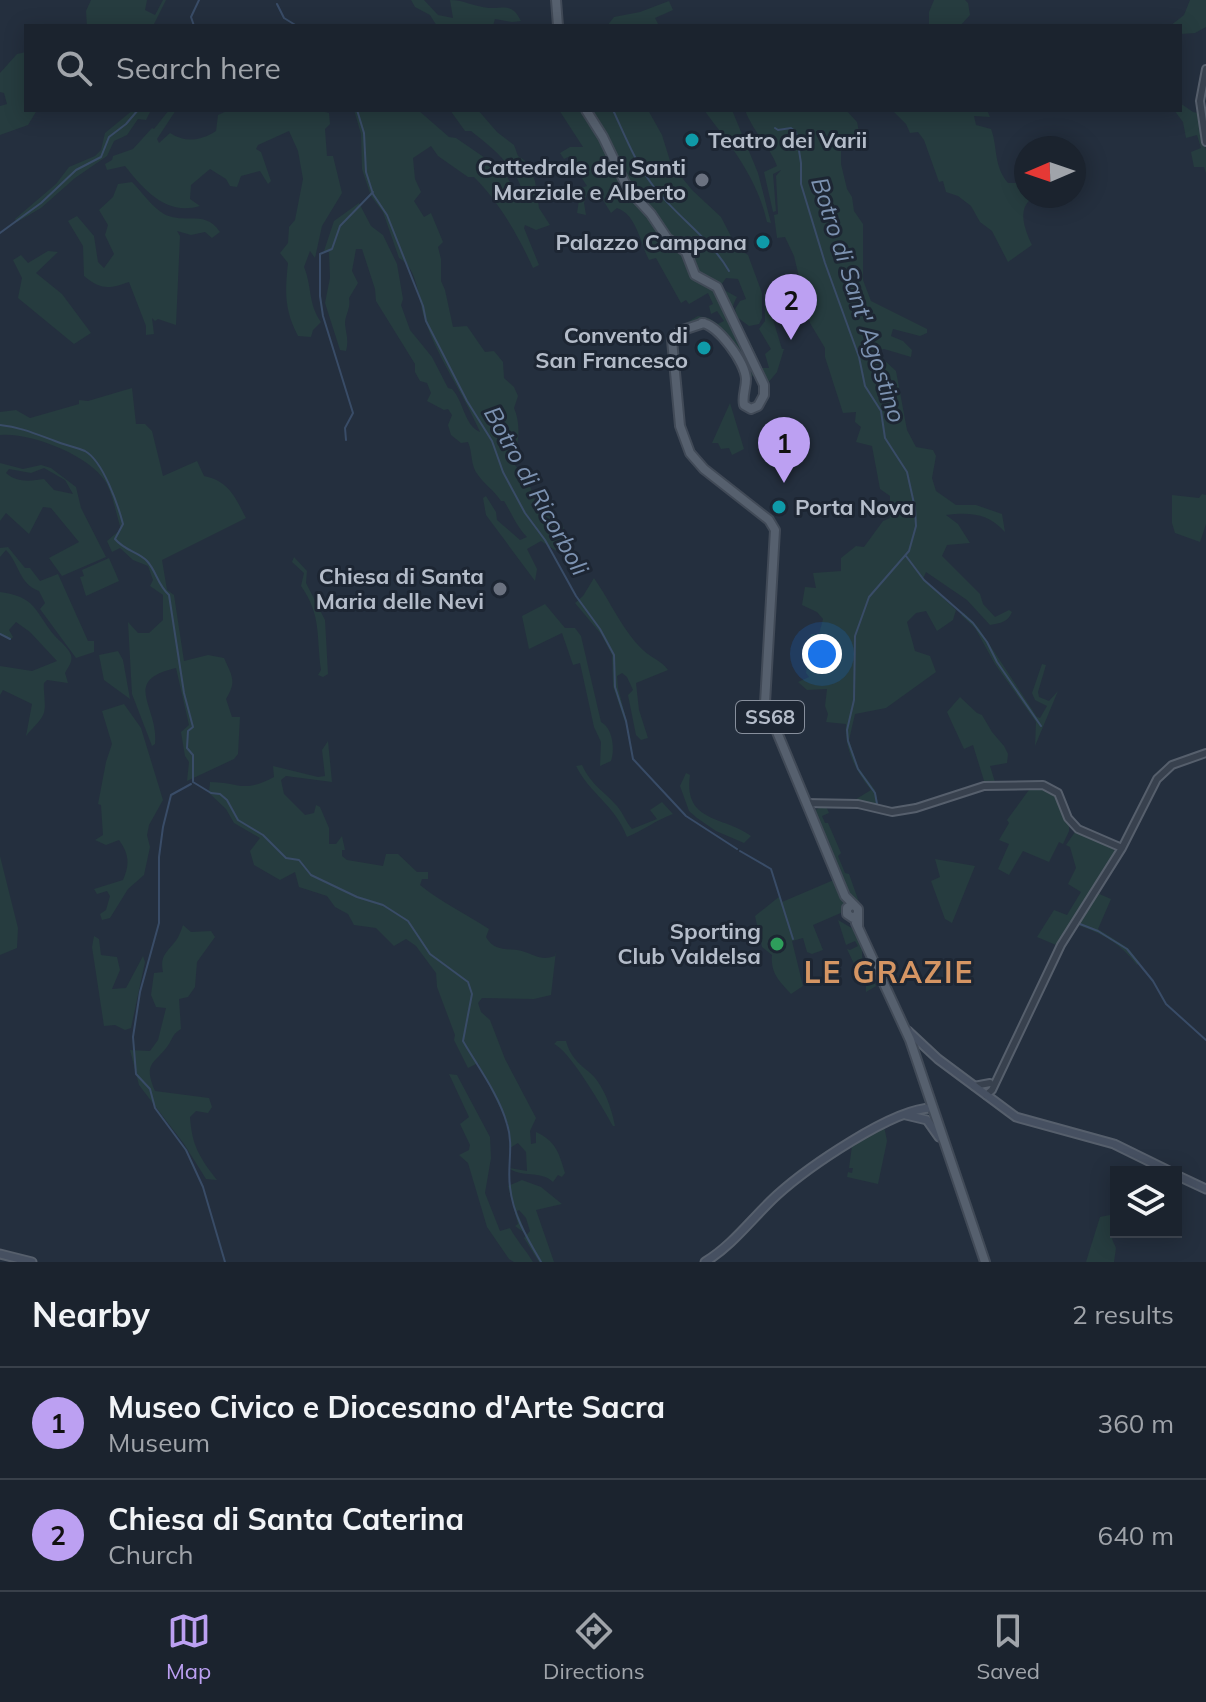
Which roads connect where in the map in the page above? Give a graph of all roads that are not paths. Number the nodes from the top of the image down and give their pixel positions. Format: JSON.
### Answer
{"nodes":[{"id":1,"x":556,"y":0,"type":"edge"},
{"id":2,"x":558,"y":24,"type":"edge"},
{"id":3,"x":1206,"y":69,"type":"edge"},
{"id":4,"x":587,"y":112,"type":"edge"},
{"id":5,"x":1206,"y":142,"type":"edge"},
{"id":6,"x":1206,"y":753,"type":"edge"},
{"id":7,"x":808,"y":807,"type":"junction"},
{"id":8,"x":1122,"y":848,"type":"junction"},
{"id":9,"x":903,"y":1027,"type":"junction"},
{"id":10,"x":926,"y":1050,"type":"junction"},
{"id":11,"x":913,"y":1051,"type":"junction"},
{"id":12,"x":919,"y":1070,"type":"junction"},
{"id":13,"x":923,"y":1084,"type":"junction"},
{"id":14,"x":992,"y":1085,"type":"junction"},
{"id":15,"x":974,"y":1086,"type":"junction"},
{"id":16,"x":986,"y":1095,"type":"junction"},
{"id":17,"x":997,"y":1103,"type":"junction"},
{"id":18,"x":932,"y":1108,"type":"junction"},
{"id":19,"x":918,"y":1112,"type":"junction"},
{"id":20,"x":1159,"y":1166,"type":"edge"},
{"id":21,"x":953,"y":1169,"type":"junction"},
{"id":22,"x":1182,"y":1177,"type":"edge"},
{"id":23,"x":1206,"y":1189,"type":"edge"},
{"id":24,"x":0,"y":1254,"type":"edge"},
{"id":25,"x":32,"y":1262,"type":"edge"},
{"id":26,"x":705,"y":1262,"type":"edge"},
{"id":27,"x":985,"y":1262,"type":"edge"}],
"edges":[{"from":1,"to":2,"type":"main road"},
{"from":3,"to":5,"type":"street"},
{"from":4,"to":7,"type":"main road","number":"SS68"},
{"from":6,"to":8,"type":"street"},
{"from":7,"to":8,"type":"street"},
{"from":7,"to":9,"type":"main road","number":"SS68"},
{"from":8,"to":14,"type":"street"},
{"from":9,"to":10,"type":"main road"},
{"from":9,"to":11,"type":"main road","number":"SS68"},
{"from":10,"to":11,"type":"main road"},
{"from":10,"to":12,"type":"main road"},
{"from":10,"to":15,"type":"main road"},
{"from":11,"to":12,"type":"main road","number":"SS68"},
{"from":12,"to":13,"type":"main road","number":"SS68"},
{"from":13,"to":18,"type":"main road","number":"SS68"},
{"from":13,"to":19,"type":"main road"},
{"from":14,"to":15,"type":"street"},
{"from":14,"to":16,"type":"street"},
{"from":14,"to":17,"type":"street"},
{"from":15,"to":16,"type":"main road"},
{"from":16,"to":17,"type":"main road"},
{"from":17,"to":20,"type":"main road"},
{"from":18,"to":19,"type":"main road"},
{"from":18,"to":21,"type":"main road","number":"SS68"},
{"from":19,"to":21,"type":"main road"},
{"from":19,"to":26,"type":"main road"},
{"from":21,"to":27,"type":"main road","number":"SS68"},
{"from":22,"to":23,"type":"main road"},
{"from":24,"to":25,"type":"main road"}]}
